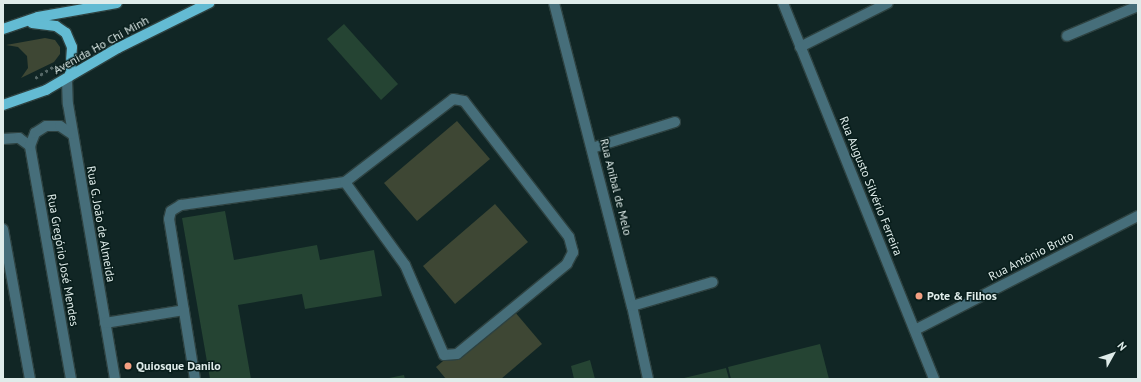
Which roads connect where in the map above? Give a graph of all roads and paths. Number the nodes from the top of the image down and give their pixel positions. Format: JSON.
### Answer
{"nodes":[{"id":1,"x":116,"y":3,"type":"edge"},
{"id":2,"x":209,"y":3,"type":"edge"},
{"id":3,"x":554,"y":3,"type":"edge"},
{"id":4,"x":783,"y":3,"type":"edge"},
{"id":5,"x":888,"y":3,"type":"edge"},
{"id":6,"x":1138,"y":6,"type":"edge"},
{"id":7,"x":17,"y":24,"type":"junction"},
{"id":8,"x":3,"y":29,"type":"edge"},
{"id":9,"x":1067,"y":36,"type":"dead end"},
{"id":10,"x":800,"y":47,"type":"junction"},
{"id":11,"x":59,"y":62,"type":"dead end"},
{"id":12,"x":70,"y":74,"type":"junction"},
{"id":13,"x":29,"y":80,"type":"dead end"},
{"id":14,"x":3,"y":105,"type":"edge"},
{"id":15,"x":675,"y":122,"type":"dead end"},
{"id":16,"x":72,"y":134,"type":"junction"},
{"id":17,"x":3,"y":139,"type":"edge"},
{"id":18,"x":30,"y":146,"type":"junction"},
{"id":19,"x":592,"y":148,"type":"junction"},
{"id":20,"x":345,"y":182,"type":"junction"},
{"id":21,"x":1138,"y":216,"type":"edge"},
{"id":22,"x":3,"y":229,"type":"edge"},
{"id":23,"x":6,"y":260,"type":"edge"},
{"id":24,"x":713,"y":282,"type":"dead end"},
{"id":25,"x":632,"y":306,"type":"junction"},
{"id":26,"x":184,"y":310,"type":"junction"},
{"id":27,"x":105,"y":323,"type":"junction"},
{"id":28,"x":914,"y":330,"type":"junction"},
{"id":29,"x":30,"y":379,"type":"edge"},
{"id":30,"x":71,"y":379,"type":"edge"},
{"id":31,"x":115,"y":379,"type":"edge"},
{"id":32,"x":195,"y":379,"type":"edge"},
{"id":33,"x":648,"y":379,"type":"edge"},
{"id":34,"x":934,"y":379,"type":"edge"}],
"edges":[{"from":1,"to":7,"type":"main road"},
{"from":2,"to":12,"type":"main road","name":"Avenida Ho Chi Minh"},
{"from":3,"to":19,"type":"street","name":"Rua Aníbal de Melo"},
{"from":4,"to":10,"type":"street","name":"Rua Augusto Silvério Ferreira"},
{"from":5,"to":10,"type":"street"},
{"from":6,"to":9,"type":"street"},
{"from":7,"to":8,"type":"main road"},
{"from":7,"to":12,"type":"main road"},
{"from":10,"to":28,"type":"street","name":"Rua Augusto Silvério Ferreira"},
{"from":11,"to":13,"type":"path"},
{"from":12,"to":14,"type":"main road","name":"Avenida Ho Chi Minh"},
{"from":12,"to":16,"type":"street","name":"Rua G. João de Almeida"},
{"from":15,"to":19,"type":"street"},
{"from":16,"to":18,"type":"street"},
{"from":16,"to":27,"type":"street","name":"Rua G. João de Almeida"},
{"from":17,"to":18,"type":"street"},
{"from":18,"to":30,"type":"street","name":"Rua Gregório José Mendes"},
{"from":19,"to":25,"type":"street","name":"Rua Aníbal de Melo"},
{"from":20,"to":20,"type":"street"},
{"from":20,"to":26,"type":"street"},
{"from":21,"to":28,"type":"street","name":"Rua António Bruto"},
{"from":22,"to":23,"type":"street"},
{"from":23,"to":29,"type":"street"},
{"from":24,"to":25,"type":"street"},
{"from":25,"to":33,"type":"street","name":"Rua Aníbal de Melo"},
{"from":26,"to":27,"type":"street"},
{"from":26,"to":32,"type":"street"},
{"from":27,"to":31,"type":"street","name":"Rua G. João de Almeida"},
{"from":28,"to":34,"type":"street","name":"Rua Augusto Silvério Ferreira"}]}
